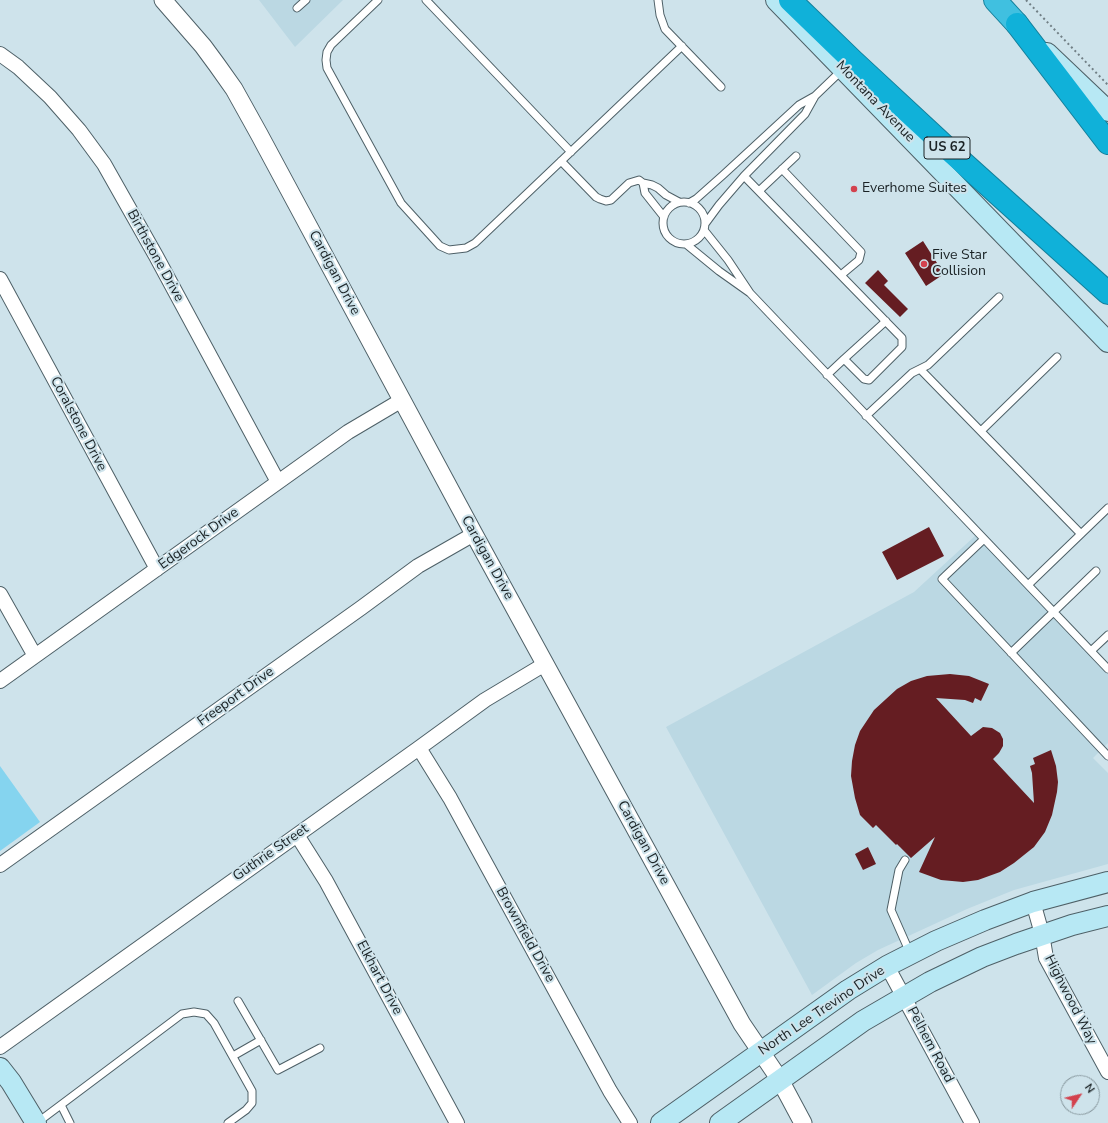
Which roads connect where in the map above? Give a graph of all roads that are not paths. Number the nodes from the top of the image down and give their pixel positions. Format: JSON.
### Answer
{"nodes":[{"id":1,"x":163,"y":0,"type":"edge"},
{"id":2,"x":306,"y":0,"type":"edge"},
{"id":3,"x":378,"y":0,"type":"edge"},
{"id":4,"x":426,"y":0,"type":"edge"},
{"id":5,"x":658,"y":0,"type":"edge"},
{"id":6,"x":776,"y":0,"type":"edge"},
{"id":7,"x":790,"y":0,"type":"edge"},
{"id":8,"x":995,"y":0,"type":"edge"},
{"id":9,"x":297,"y":8,"type":"dead end"},
{"id":10,"x":1017,"y":24,"type":"junction"},
{"id":11,"x":682,"y":46,"type":"junction"},
{"id":12,"x":0,"y":54,"type":"edge"},
{"id":13,"x":843,"y":69,"type":"junction"},
{"id":14,"x":721,"y":87,"type":"dead end"},
{"id":15,"x":815,"y":96,"type":"junction"},
{"id":16,"x":1108,"y":111,"type":"edge"},
{"id":17,"x":1108,"y":143,"type":"edge"},
{"id":18,"x":570,"y":152,"type":"junction"},
{"id":19,"x":796,"y":156,"type":"dead end"},
{"id":20,"x":561,"y":161,"type":"junction"},
{"id":21,"x":782,"y":169,"type":"junction"},
{"id":22,"x":744,"y":176,"type":"junction"},
{"id":23,"x":643,"y":183,"type":"junction"},
{"id":24,"x":759,"y":191,"type":"junction"},
{"id":25,"x":679,"y":202,"type":"junction"},
{"id":26,"x":688,"y":202,"type":"junction"},
{"id":27,"x":664,"y":217,"type":"junction"},
{"id":28,"x":704,"y":227,"type":"junction"},
{"id":29,"x":686,"y":244,"type":"junction"},
{"id":30,"x":841,"y":275,"type":"junction"},
{"id":31,"x":0,"y":279,"type":"edge"},
{"id":32,"x":1108,"y":293,"type":"edge"},
{"id":33,"x":750,"y":294,"type":"junction"},
{"id":34,"x":999,"y":297,"type":"dead end"},
{"id":35,"x":886,"y":321,"type":"junction"},
{"id":36,"x":1108,"y":342,"type":"edge"},
{"id":37,"x":1057,"y":357,"type":"dead end"},
{"id":38,"x":844,"y":359,"type":"junction"},
{"id":39,"x":920,"y":369,"type":"junction"},
{"id":40,"x":827,"y":375,"type":"junction"},
{"id":41,"x":402,"y":400,"type":"junction"},
{"id":42,"x":866,"y":416,"type":"junction"},
{"id":43,"x":981,"y":431,"type":"junction"},
{"id":44,"x":278,"y":482,"type":"junction"},
{"id":45,"x":1108,"y":508,"type":"edge"},
{"id":46,"x":474,"y":534,"type":"junction"},
{"id":47,"x":1081,"y":534,"type":"junction"},
{"id":48,"x":984,"y":539,"type":"junction"},
{"id":49,"x":157,"y":569,"type":"junction"},
{"id":50,"x":1096,"y":571,"type":"dead end"},
{"id":51,"x":1028,"y":585,"type":"junction"},
{"id":52,"x":0,"y":594,"type":"edge"},
{"id":53,"x":1054,"y":612,"type":"junction"},
{"id":54,"x":1108,"y":635,"type":"edge"},
{"id":55,"x":1091,"y":651,"type":"junction"},
{"id":56,"x":1011,"y":653,"type":"junction"},
{"id":57,"x":36,"y":656,"type":"junction"},
{"id":58,"x":545,"y":664,"type":"junction"},
{"id":59,"x":1108,"y":669,"type":"edge"},
{"id":60,"x":0,"y":681,"type":"edge"},
{"id":61,"x":419,"y":748,"type":"junction"},
{"id":62,"x":1108,"y":756,"type":"edge"},
{"id":63,"x":297,"y":835,"type":"junction"},
{"id":64,"x":905,"y":860,"type":"dead end"},
{"id":65,"x":0,"y":864,"type":"edge"},
{"id":66,"x":1108,"y":882,"type":"edge"},
{"id":67,"x":1033,"y":902,"type":"junction"},
{"id":68,"x":1108,"y":916,"type":"edge"},
{"id":69,"x":1042,"y":934,"type":"junction"},
{"id":70,"x":910,"y":954,"type":"junction"},
{"id":71,"x":888,"y":966,"type":"junction"},
{"id":72,"x":904,"y":996,"type":"junction"},
{"id":73,"x":238,"y":1001,"type":"dead end"},
{"id":74,"x":261,"y":1040,"type":"junction"},
{"id":75,"x":0,"y":1046,"type":"edge"},
{"id":76,"x":320,"y":1048,"type":"dead end"},
{"id":77,"x":761,"y":1052,"type":"junction"},
{"id":78,"x":233,"y":1056,"type":"junction"},
{"id":79,"x":0,"y":1068,"type":"edge"},
{"id":80,"x":1108,"y":1072,"type":"edge"},
{"id":81,"x":780,"y":1080,"type":"junction"},
{"id":82,"x":61,"y":1105,"type":"junction"},
{"id":83,"x":237,"y":1117,"type":"junction"},
{"id":84,"x":36,"y":1123,"type":"edge"},
{"id":85,"x":70,"y":1123,"type":"edge"},
{"id":86,"x":228,"y":1123,"type":"edge"},
{"id":87,"x":241,"y":1123,"type":"edge"},
{"id":88,"x":457,"y":1123,"type":"edge"},
{"id":89,"x":630,"y":1123,"type":"edge"},
{"id":90,"x":661,"y":1123,"type":"edge"},
{"id":91,"x":720,"y":1123,"type":"edge"},
{"id":92,"x":803,"y":1123,"type":"edge"},
{"id":93,"x":972,"y":1123,"type":"edge"}],
"edges":[{"from":1,"to":41,"type":"street","name":"Cardigan Drive"},
{"from":2,"to":9,"type":"lane"},
{"from":3,"to":20,"type":"lane"},
{"from":4,"to":18,"type":"lane"},
{"from":5,"to":11,"type":"lane"},
{"from":6,"to":13,"type":"main road","name":"Montana Avenue"},
{"from":7,"to":32,"type":"highway","number":"US 62"},
{"from":8,"to":10,"type":"highway"},
{"from":10,"to":16,"type":"main road"},
{"from":10,"to":17,"type":"highway"},
{"from":11,"to":14,"type":"lane"},
{"from":11,"to":18,"type":"lane"},
{"from":12,"to":44,"type":"street","name":"Birthstone Drive"},
{"from":13,"to":15,"type":"lane"},
{"from":13,"to":36,"type":"main road","name":"Montana Avenue"},
{"from":15,"to":22,"type":"lane"},
{"from":15,"to":26,"type":"lane"},
{"from":18,"to":20,"type":"lane"},
{"from":19,"to":21,"type":"lane"},
{"from":20,"to":23,"type":"lane"},
{"from":21,"to":24,"type":"lane"},
{"from":21,"to":30,"type":"lane"},
{"from":22,"to":24,"type":"lane"},
{"from":22,"to":28,"type":"lane"},
{"from":23,"to":25,"type":"lane"},
{"from":23,"to":27,"type":"lane"},
{"from":24,"to":30,"type":"lane"},
{"from":25,"to":26,"type":"lane"},
{"from":25,"to":27,"type":"lane"},
{"from":26,"to":28,"type":"lane"},
{"from":27,"to":29,"type":"lane"},
{"from":28,"to":29,"type":"lane"},
{"from":28,"to":33,"type":"lane"},
{"from":29,"to":33,"type":"lane"},
{"from":30,"to":35,"type":"lane"},
{"from":31,"to":49,"type":"street","name":"Coralstone Drive"},
{"from":33,"to":40,"type":"lane"},
{"from":34,"to":39,"type":"lane"},
{"from":35,"to":38,"type":"lane"},
{"from":35,"to":38,"type":"lane"},
{"from":37,"to":43,"type":"lane"},
{"from":38,"to":40,"type":"lane"},
{"from":39,"to":42,"type":"lane"},
{"from":39,"to":43,"type":"lane"},
{"from":40,"to":42,"type":"lane"},
{"from":41,"to":44,"type":"street","name":"Edgerock Drive"},
{"from":41,"to":46,"type":"street","name":"Cardigan Drive"},
{"from":42,"to":48,"type":"lane"},
{"from":43,"to":47,"type":"lane"},
{"from":44,"to":49,"type":"street","name":"Edgerock Drive"},
{"from":45,"to":47,"type":"lane"},
{"from":46,"to":58,"type":"street","name":"Cardigan Drive"},
{"from":46,"to":65,"type":"street","name":"Freeport Drive"},
{"from":47,"to":51,"type":"lane"},
{"from":48,"to":51,"type":"lane"},
{"from":48,"to":56,"type":"lane"},
{"from":49,"to":57,"type":"street","name":"Edgerock Drive"},
{"from":50,"to":53,"type":"lane"},
{"from":51,"to":53,"type":"lane"},
{"from":52,"to":57,"type":"street"},
{"from":53,"to":55,"type":"lane"},
{"from":53,"to":56,"type":"lane"},
{"from":54,"to":55,"type":"lane"},
{"from":55,"to":59,"type":"lane"},
{"from":56,"to":62,"type":"lane"},
{"from":57,"to":60,"type":"street","name":"Edgerock Drive"},
{"from":58,"to":61,"type":"street","name":"Guthrie Street"},
{"from":58,"to":77,"type":"street","name":"Cardigan Drive"},
{"from":61,"to":63,"type":"street","name":"Guthrie Street"},
{"from":61,"to":89,"type":"street","name":"Brownfield Drive"},
{"from":63,"to":75,"type":"street","name":"Guthrie Street"},
{"from":63,"to":88,"type":"street","name":"Elkhart Drive"},
{"from":64,"to":70,"type":"lane"},
{"from":66,"to":67,"type":"main road","name":"North Lee Trevino Drive"},
{"from":67,"to":69,"type":"street","name":"Highwood Way"},
{"from":67,"to":70,"type":"main road","name":"North Lee Trevino Drive"},
{"from":68,"to":69,"type":"main road"},
{"from":69,"to":72,"type":"main road"},
{"from":69,"to":80,"type":"street","name":"Highwood Way"},
{"from":70,"to":71,"type":"main road","name":"North Lee Trevino Drive"},
{"from":71,"to":72,"type":"street","name":"Pelhem Road"},
{"from":71,"to":77,"type":"main road","name":"North Lee Trevino Drive"},
{"from":72,"to":81,"type":"main road"},
{"from":72,"to":93,"type":"street","name":"Pelhem Road"},
{"from":73,"to":74,"type":"lane"},
{"from":74,"to":76,"type":"lane"},
{"from":74,"to":78,"type":"lane"},
{"from":77,"to":81,"type":"street","name":"Cardigan Drive"},
{"from":77,"to":90,"type":"main road","name":"North Lee Trevino Drive"},
{"from":78,"to":82,"type":"lane"},
{"from":78,"to":83,"type":"lane"},
{"from":79,"to":84,"type":"main road"},
{"from":81,"to":91,"type":"main road"},
{"from":81,"to":92,"type":"street","name":"Cardigan Drive"},
{"from":82,"to":84,"type":"lane"},
{"from":82,"to":85,"type":"lane"},
{"from":83,"to":86,"type":"lane"},
{"from":83,"to":87,"type":"lane"}]}
